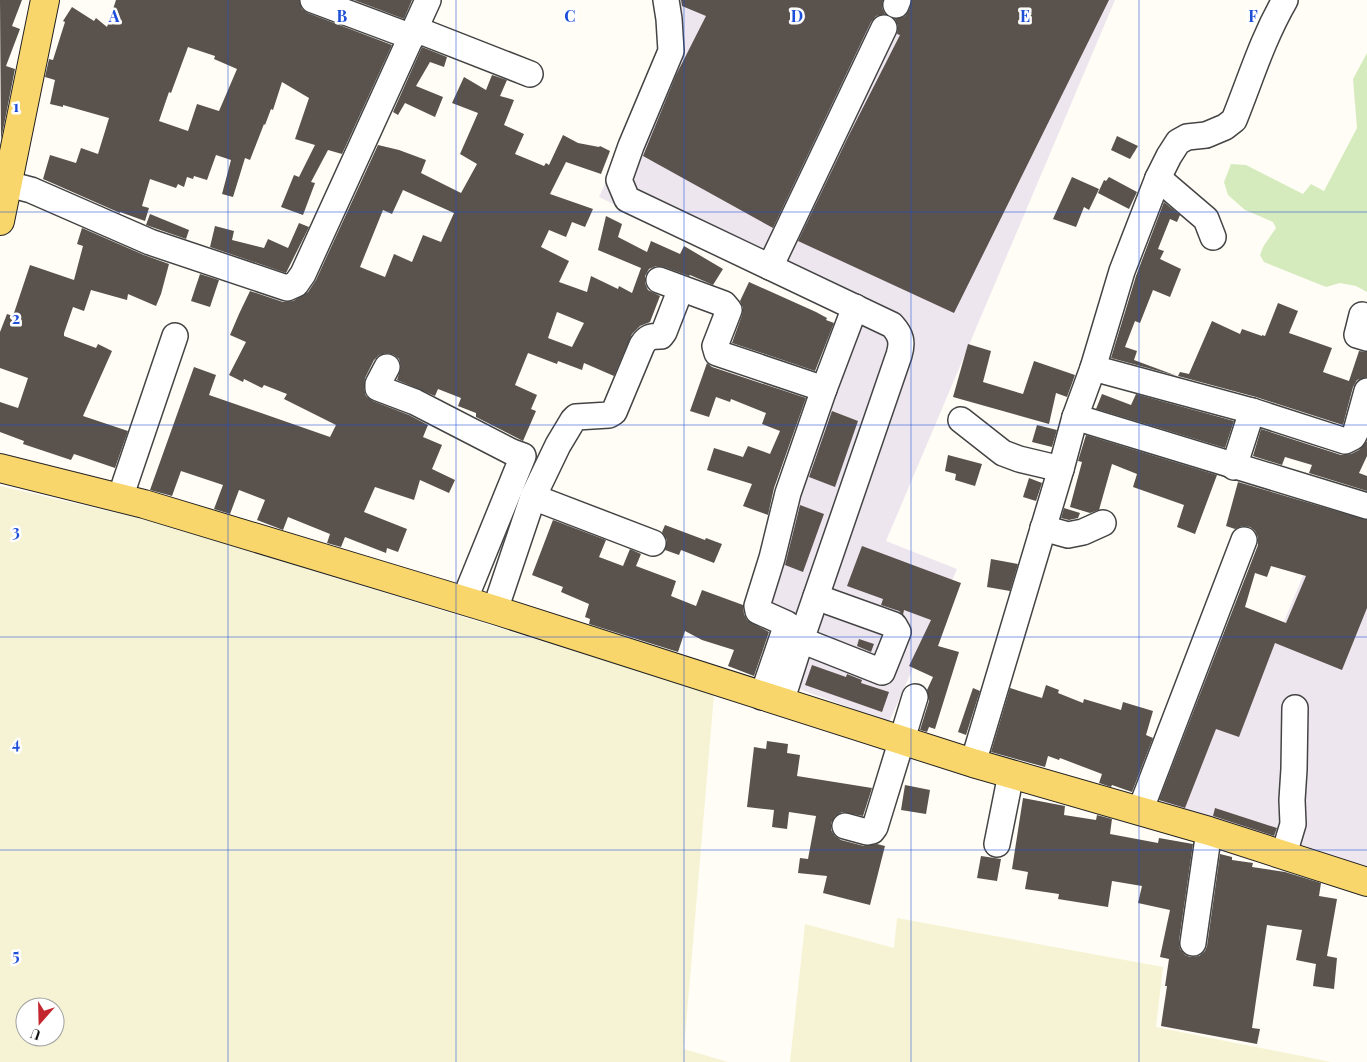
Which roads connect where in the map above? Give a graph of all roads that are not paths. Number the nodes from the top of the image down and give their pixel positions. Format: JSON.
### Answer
{"nodes":[{"id":1,"x":45,"y":0,"type":"edge"},
{"id":2,"x":313,"y":0,"type":"edge"},
{"id":3,"x":428,"y":0,"type":"edge"},
{"id":4,"x":666,"y":0,"type":"edge"},
{"id":5,"x":1285,"y":0,"type":"edge"},
{"id":6,"x":884,"y":28,"type":"dead end"},
{"id":7,"x":414,"y":33,"type":"junction"},
{"id":8,"x":530,"y":74,"type":"dead end"},
{"id":9,"x":1158,"y":178,"type":"junction"},
{"id":10,"x":8,"y":184,"type":"junction"},
{"id":11,"x":0,"y":221,"type":"edge"},
{"id":12,"x":1213,"y":237,"type":"dead end"},
{"id":13,"x":770,"y":267,"type":"junction"},
{"id":14,"x":659,"y":280,"type":"dead end"},
{"id":15,"x":678,"y":296,"type":"dead end"},
{"id":16,"x":855,"y":307,"type":"junction"},
{"id":17,"x":175,"y":336,"type":"dead end"},
{"id":18,"x":387,"y":367,"type":"dead end"},
{"id":19,"x":1093,"y":368,"type":"junction"},
{"id":20,"x":824,"y":389,"type":"junction"},
{"id":21,"x":1367,"y":391,"type":"edge"},
{"id":22,"x":1252,"y":411,"type":"junction"},
{"id":23,"x":1075,"y":417,"type":"junction"},
{"id":24,"x":961,"y":420,"type":"dead end"},
{"id":25,"x":1234,"y":467,"type":"junction"},
{"id":26,"x":0,"y":468,"type":"edge"},
{"id":27,"x":1061,"y":469,"type":"junction"},
{"id":28,"x":533,"y":497,"type":"junction"},
{"id":29,"x":120,"y":498,"type":"junction"},
{"id":30,"x":1367,"y":506,"type":"edge"},
{"id":31,"x":1103,"y":522,"type":"dead end"},
{"id":32,"x":1043,"y":528,"type":"junction"},
{"id":33,"x":1244,"y":540,"type":"dead end"},
{"id":34,"x":654,"y":543,"type":"dead end"},
{"id":35,"x":816,"y":597,"type":"junction"},
{"id":36,"x":464,"y":601,"type":"junction"},
{"id":37,"x":495,"y":610,"type":"junction"},
{"id":38,"x":801,"y":640,"type":"junction"},
{"id":39,"x":915,"y":697,"type":"dead end"},
{"id":40,"x":772,"y":699,"type":"junction"},
{"id":41,"x":1295,"y":708,"type":"dead end"},
{"id":42,"x":901,"y":740,"type":"junction"},
{"id":43,"x":973,"y":763,"type":"junction"},
{"id":44,"x":1011,"y":774,"type":"junction"},
{"id":45,"x":1140,"y":811,"type":"junction"},
{"id":46,"x":845,"y":826,"type":"dead end"},
{"id":47,"x":1209,"y":830,"type":"junction"},
{"id":48,"x":997,"y":844,"type":"dead end"},
{"id":49,"x":1284,"y":854,"type":"junction"},
{"id":50,"x":1367,"y":882,"type":"edge"},
{"id":51,"x":1192,"y":944,"type":"dead end"}],
"edges":[{"from":1,"to":10,"type":"main road"},
{"from":2,"to":7,"type":"street"},
{"from":3,"to":7,"type":"street"},
{"from":4,"to":13,"type":"street"},
{"from":5,"to":9,"type":"street"},
{"from":6,"to":13,"type":"street"},
{"from":7,"to":8,"type":"street"},
{"from":7,"to":10,"type":"street"},
{"from":9,"to":12,"type":"street"},
{"from":9,"to":19,"type":"street"},
{"from":10,"to":11,"type":"main road"},
{"from":13,"to":16,"type":"street"},
{"from":14,"to":20,"type":"street"},
{"from":15,"to":28,"type":"street"},
{"from":16,"to":20,"type":"street"},
{"from":16,"to":35,"type":"street"},
{"from":17,"to":29,"type":"street"},
{"from":18,"to":36,"type":"street"},
{"from":19,"to":22,"type":"street"},
{"from":19,"to":23,"type":"street"},
{"from":20,"to":40,"type":"street"},
{"from":21,"to":22,"type":"street"},
{"from":22,"to":25,"type":"street"},
{"from":23,"to":25,"type":"street"},
{"from":23,"to":27,"type":"street"},
{"from":24,"to":27,"type":"street"},
{"from":25,"to":30,"type":"street"},
{"from":26,"to":29,"type":"main road"},
{"from":27,"to":32,"type":"street"},
{"from":28,"to":34,"type":"street"},
{"from":28,"to":37,"type":"street"},
{"from":29,"to":36,"type":"main road"},
{"from":31,"to":32,"type":"street"},
{"from":32,"to":43,"type":"street"},
{"from":33,"to":45,"type":"street"},
{"from":35,"to":38,"type":"street"},
{"from":35,"to":38,"type":"street"},
{"from":36,"to":37,"type":"main road"},
{"from":37,"to":40,"type":"main road"},
{"from":38,"to":40,"type":"street"},
{"from":39,"to":42,"type":"street"},
{"from":40,"to":42,"type":"main road"},
{"from":41,"to":49,"type":"street"},
{"from":42,"to":43,"type":"main road"},
{"from":42,"to":46,"type":"street"},
{"from":43,"to":44,"type":"main road"},
{"from":44,"to":45,"type":"main road"},
{"from":44,"to":48,"type":"street"},
{"from":45,"to":47,"type":"main road"},
{"from":47,"to":49,"type":"main road"},
{"from":47,"to":51,"type":"street"},
{"from":49,"to":50,"type":"main road"}]}
